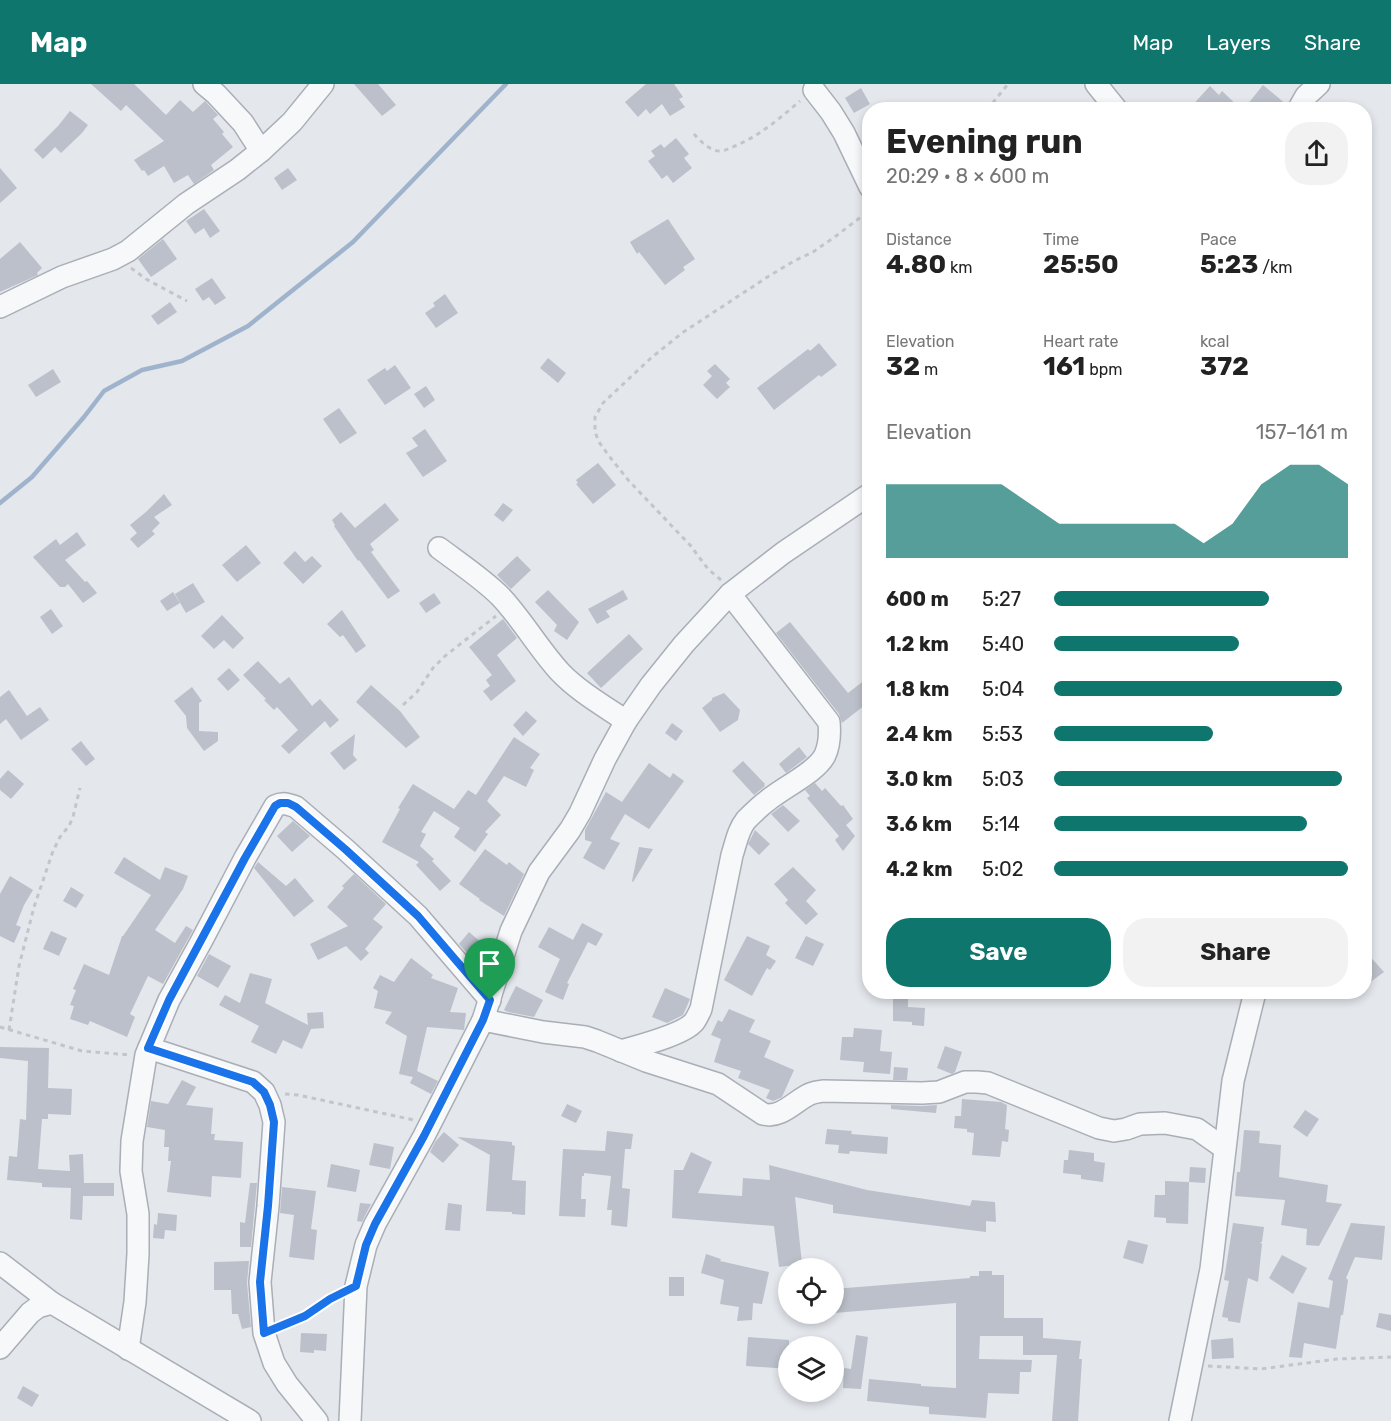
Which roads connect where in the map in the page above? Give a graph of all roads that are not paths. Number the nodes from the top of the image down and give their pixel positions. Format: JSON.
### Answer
{"nodes":[{"id":1,"x":204,"y":84,"type":"edge"},
{"id":2,"x":323,"y":84,"type":"edge"},
{"id":3,"x":1096,"y":84,"type":"edge"},
{"id":4,"x":1319,"y":84,"type":"edge"},
{"id":5,"x":814,"y":90,"type":"road end"},
{"id":6,"x":1111,"y":102,"type":"edge"},
{"id":7,"x":1303,"y":102,"type":"edge"},
{"id":8,"x":261,"y":151,"type":"junction"},
{"id":9,"x":862,"y":170,"type":"edge"},
{"id":10,"x":0,"y":307,"type":"edge"},
{"id":11,"x":862,"y":499,"type":"edge"},
{"id":12,"x":439,"y":548,"type":"dead end"},
{"id":13,"x":732,"y":592,"type":"junction"},
{"id":14,"x":626,"y":721,"type":"junction"},
{"id":15,"x":1253,"y":999,"type":"edge"},
{"id":16,"x":490,"y":1000,"type":"junction"},
{"id":17,"x":483,"y":1020,"type":"junction"},
{"id":18,"x":621,"y":1051,"type":"junction"},
{"id":19,"x":147,"y":1052,"type":"junction"},
{"id":20,"x":1224,"y":1148,"type":"junction"},
{"id":21,"x":0,"y":1263,"type":"edge"},
{"id":22,"x":52,"y":1303,"type":"junction"},
{"id":23,"x":0,"y":1348,"type":"edge"},
{"id":24,"x":128,"y":1349,"type":"junction"},
{"id":25,"x":250,"y":1421,"type":"edge"},
{"id":26,"x":317,"y":1421,"type":"edge"},
{"id":27,"x":350,"y":1421,"type":"edge"},
{"id":28,"x":1180,"y":1421,"type":"edge"}],
"edges":[{"from":1,"to":8,"type":"street"},
{"from":2,"to":8,"type":"street"},
{"from":3,"to":6,"type":"street"},
{"from":4,"to":7,"type":"street"},
{"from":5,"to":9,"type":"street"},
{"from":8,"to":10,"type":"street"},
{"from":11,"to":13,"type":"street"},
{"from":12,"to":14,"type":"street"},
{"from":13,"to":14,"type":"street"},
{"from":13,"to":18,"type":"street"},
{"from":14,"to":16,"type":"street"},
{"from":15,"to":20,"type":"street"},
{"from":16,"to":17,"type":"street"},
{"from":16,"to":19,"type":"street"},
{"from":17,"to":18,"type":"street"},
{"from":17,"to":27,"type":"street"},
{"from":18,"to":20,"type":"street"},
{"from":19,"to":24,"type":"street"},
{"from":19,"to":26,"type":"street"},
{"from":20,"to":28,"type":"street"},
{"from":21,"to":22,"type":"street"},
{"from":22,"to":23,"type":"street"},
{"from":22,"to":24,"type":"street"},
{"from":24,"to":25,"type":"street"}]}
